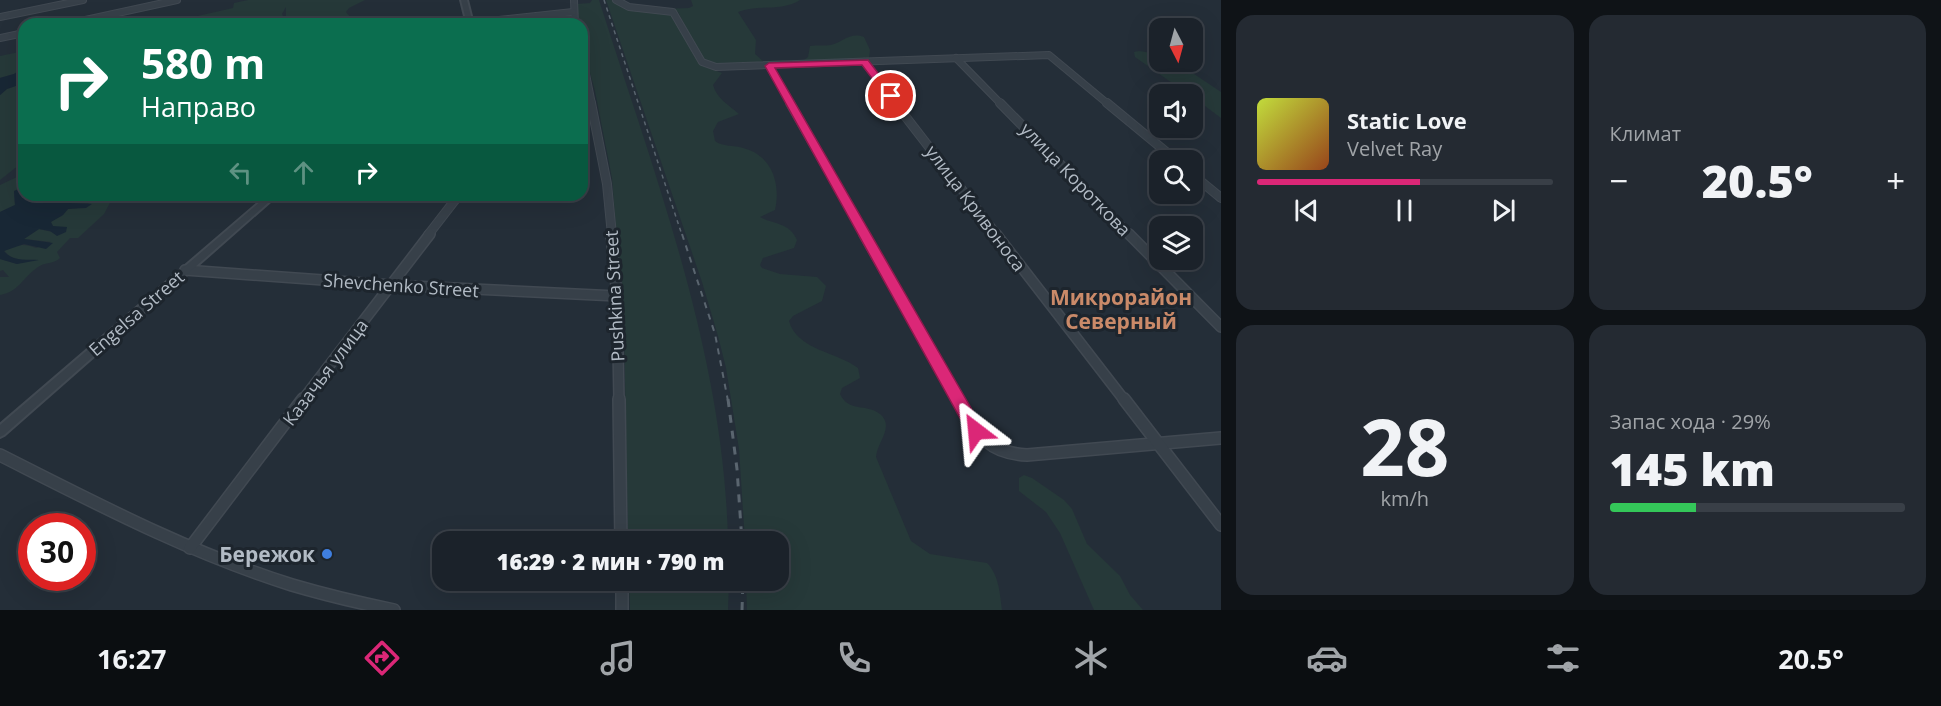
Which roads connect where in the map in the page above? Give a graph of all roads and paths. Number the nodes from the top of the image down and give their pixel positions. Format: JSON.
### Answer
{"nodes":[{"id":1,"x":83,"y":0,"type":"edge"},
{"id":2,"x":177,"y":0,"type":"edge"},
{"id":3,"x":464,"y":0,"type":"edge"},
{"id":4,"x":573,"y":0,"type":"edge"},
{"id":5,"x":616,"y":0,"type":"edge"},
{"id":6,"x":573,"y":12,"type":"junction"},
{"id":7,"x":0,"y":17,"type":"edge"},
{"id":8,"x":94,"y":18,"type":"edge"},
{"id":9,"x":469,"y":18,"type":"edge"},
{"id":10,"x":522,"y":18,"type":"edge"},
{"id":11,"x":574,"y":18,"type":"edge"},
{"id":12,"x":18,"y":34,"type":"edge"},
{"id":13,"x":0,"y":38,"type":"edge"},
{"id":14,"x":956,"y":58,"type":"junction"},
{"id":15,"x":864,"y":62,"type":"junction"},
{"id":16,"x":769,"y":66,"type":"junction"},
{"id":17,"x":588,"y":84,"type":"edge"},
{"id":18,"x":1164,"y":150,"type":"edge"},
{"id":19,"x":1203,"y":183,"type":"edge"},
{"id":20,"x":1221,"y":198,"type":"edge"},
{"id":21,"x":266,"y":201,"type":"edge"},
{"id":22,"x":455,"y":201,"type":"edge"},
{"id":23,"x":185,"y":270,"type":"junction"},
{"id":24,"x":392,"y":285,"type":"junction"},
{"id":25,"x":617,"y":296,"type":"junction"},
{"id":26,"x":1221,"y":327,"type":"edge"},
{"id":27,"x":0,"y":432,"type":"edge"},
{"id":28,"x":1221,"y":438,"type":"edge"},
{"id":29,"x":1157,"y":443,"type":"junction"},
{"id":30,"x":0,"y":455,"type":"edge"},
{"id":31,"x":1221,"y":525,"type":"edge"},
{"id":32,"x":621,"y":531,"type":"edge"},
{"id":33,"x":190,"y":548,"type":"junction"},
{"id":34,"x":622,"y":591,"type":"edge"},
{"id":35,"x":394,"y":610,"type":"edge"},
{"id":36,"x":622,"y":610,"type":"edge"}],
"edges":[{"from":1,"to":7,"type":"street"},
{"from":2,"to":8,"type":"street"},
{"from":3,"to":9,"type":"street"},
{"from":4,"to":6,"type":"street"},
{"from":5,"to":16,"type":"street"},
{"from":6,"to":10,"type":"street"},
{"from":6,"to":11,"type":"street"},
{"from":12,"to":13,"type":"street"},
{"from":14,"to":15,"type":"street"},
{"from":14,"to":18,"type":"street"},
{"from":14,"to":26,"type":"street","name":"улица Короткова"},
{"from":15,"to":16,"type":"street"},
{"from":15,"to":29,"type":"street","name":"улица Кривоноса"},
{"from":16,"to":29,"type":"street"},
{"from":17,"to":25,"type":"street","name":"Pushkina Street"},
{"from":19,"to":20,"type":"street"},
{"from":21,"to":23,"type":"street","name":"Engelsa Street"},
{"from":22,"to":24,"type":"street","name":"Казачья улица"},
{"from":23,"to":24,"type":"street","name":"Shevchenko Street"},
{"from":23,"to":27,"type":"street","name":"Engelsa Street"},
{"from":24,"to":25,"type":"street","name":"Shevchenko Street"},
{"from":24,"to":33,"type":"street","name":"Казачья улица"},
{"from":25,"to":32,"type":"street","name":"Pushkina Street"},
{"from":28,"to":29,"type":"street"},
{"from":29,"to":31,"type":"street","name":"улица Кривоноса"},
{"from":30,"to":33,"type":"street"},
{"from":33,"to":35,"type":"street"},
{"from":34,"to":36,"type":"street"}]}
